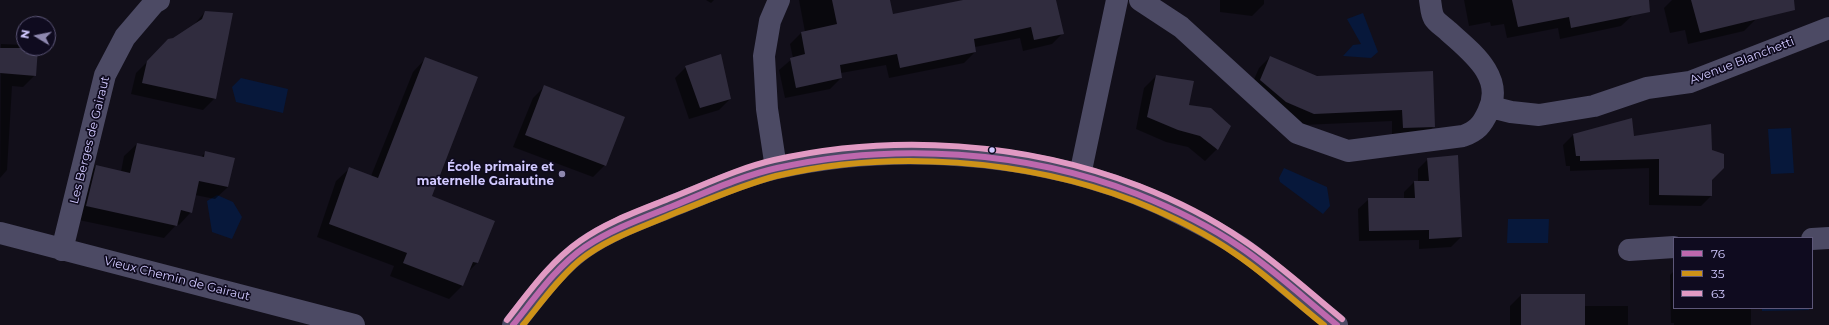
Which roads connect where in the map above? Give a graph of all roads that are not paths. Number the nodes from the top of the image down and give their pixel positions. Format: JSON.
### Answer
{"nodes":[{"id":1,"x":160,"y":0,"type":"edge"},
{"id":2,"x":779,"y":0,"type":"edge"},
{"id":3,"x":1117,"y":0,"type":"edge"},
{"id":4,"x":1140,"y":0,"type":"edge"},
{"id":5,"x":1430,"y":0,"type":"edge"},
{"id":6,"x":1829,"y":28,"type":"edge"},
{"id":7,"x":1491,"y":107,"type":"junction"},
{"id":8,"x":776,"y":168,"type":"junction"},
{"id":9,"x":1080,"y":175,"type":"junction"},
{"id":10,"x":0,"y":233,"type":"edge"},
{"id":11,"x":1829,"y":238,"type":"edge"},
{"id":12,"x":1813,"y":239,"type":"edge"},
{"id":13,"x":1673,"y":247,"type":"edge"},
{"id":14,"x":62,"y":250,"type":"junction"},
{"id":15,"x":1629,"y":250,"type":"dead end"},
{"id":16,"x":514,"y":324,"type":"edge"},
{"id":17,"x":354,"y":325,"type":"edge"},
{"id":18,"x":1337,"y":325,"type":"edge"}],
"edges":[{"from":1,"to":14,"type":"street","name":"Les Berges de Gairaut"},
{"from":2,"to":8,"type":"street"},
{"from":3,"to":9,"type":"street"},
{"from":4,"to":7,"type":"street"},
{"from":5,"to":7,"type":"street"},
{"from":6,"to":7,"type":"street","name":"Avenue Blanchetti"},
{"from":8,"to":9,"type":"street"},
{"from":8,"to":16,"type":"street"},
{"from":9,"to":18,"type":"street"},
{"from":10,"to":14,"type":"street","name":"Vieux Chemin de Gairaut"},
{"from":11,"to":12,"type":"street"},
{"from":13,"to":15,"type":"street"},
{"from":14,"to":17,"type":"street","name":"Vieux Chemin de Gairaut"}]}
